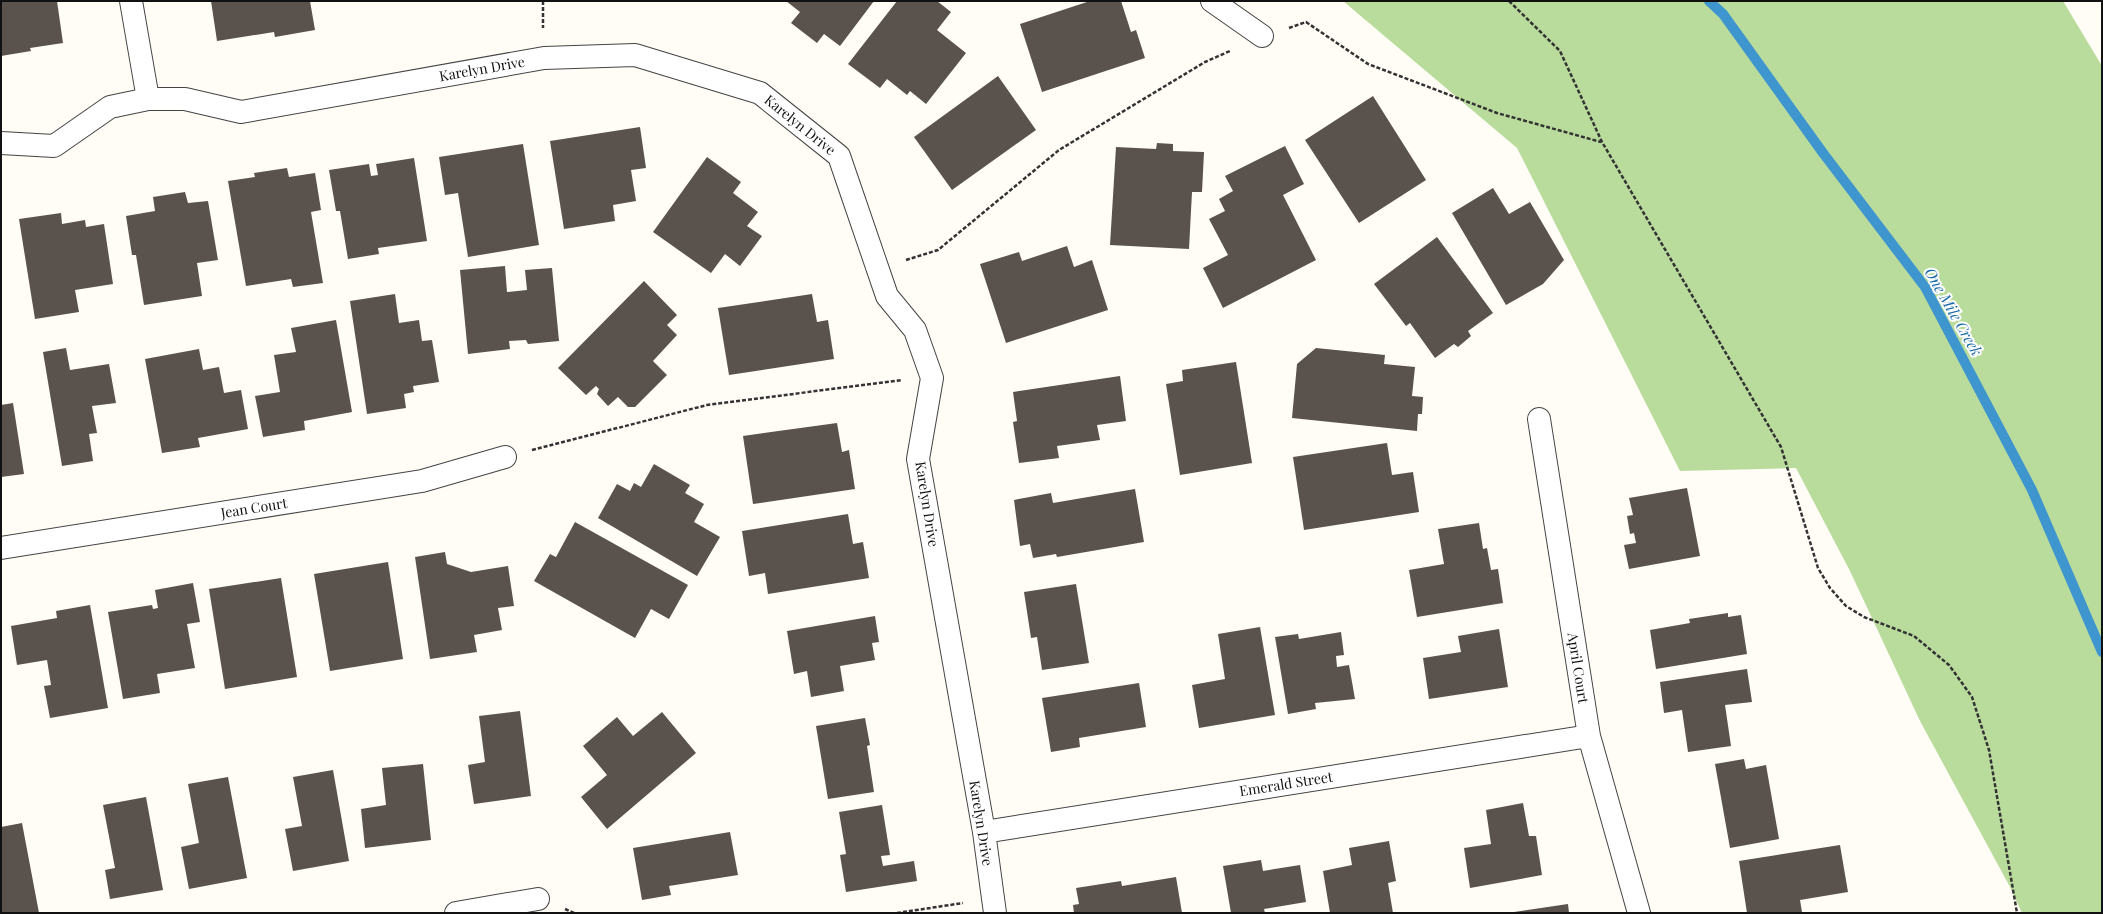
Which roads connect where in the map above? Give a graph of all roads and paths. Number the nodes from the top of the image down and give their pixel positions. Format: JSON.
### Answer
{"nodes":[{"id":1,"x":130,"y":1,"type":"edge"},
{"id":2,"x":1212,"y":1,"type":"edge"},
{"id":3,"x":1509,"y":1,"type":"edge"},
{"id":4,"x":1262,"y":36,"type":"junction"},
{"id":5,"x":148,"y":99,"type":"junction"},
{"id":6,"x":1602,"y":142,"type":"junction"},
{"id":7,"x":1,"y":143,"type":"edge"},
{"id":8,"x":878,"y":268,"type":"junction"},
{"id":9,"x":932,"y":378,"type":"junction"},
{"id":10,"x":1538,"y":419,"type":"dead end"},
{"id":11,"x":505,"y":457,"type":"joint"},
{"id":12,"x":1,"y":548,"type":"edge"},
{"id":13,"x":1589,"y":736,"type":"junction"},
{"id":14,"x":984,"y":832,"type":"junction"},
{"id":15,"x":538,"y":899,"type":"dead end"},
{"id":16,"x":994,"y":906,"type":"edge"},
{"id":17,"x":456,"y":913,"type":"edge"},
{"id":18,"x":897,"y":913,"type":"edge"},
{"id":19,"x":1639,"y":913,"type":"edge"},
{"id":20,"x":2017,"y":913,"type":"edge"}],
"edges":[{"from":1,"to":5,"type":"street"},
{"from":2,"to":4,"type":"street"},
{"from":3,"to":6,"type":"path"},
{"from":4,"to":6,"type":"path"},
{"from":4,"to":8,"type":"path"},
{"from":5,"to":7,"type":"street","name":"Karelyn Drive"},
{"from":5,"to":8,"type":"street","name":"Karelyn Drive"},
{"from":6,"to":20,"type":"path"},
{"from":8,"to":9,"type":"street","name":"Karelyn Drive"},
{"from":9,"to":11,"type":"path"},
{"from":9,"to":14,"type":"street","name":"Karelyn Drive"},
{"from":10,"to":13,"type":"street","name":"April Court"},
{"from":11,"to":12,"type":"street","name":"Jean Court"},
{"from":13,"to":14,"type":"street","name":"Emerald Street"},
{"from":13,"to":19,"type":"street","name":"April Court"},
{"from":14,"to":16,"type":"street","name":"Karelyn Drive"},
{"from":15,"to":17,"type":"street"},
{"from":16,"to":18,"type":"path"}]}
